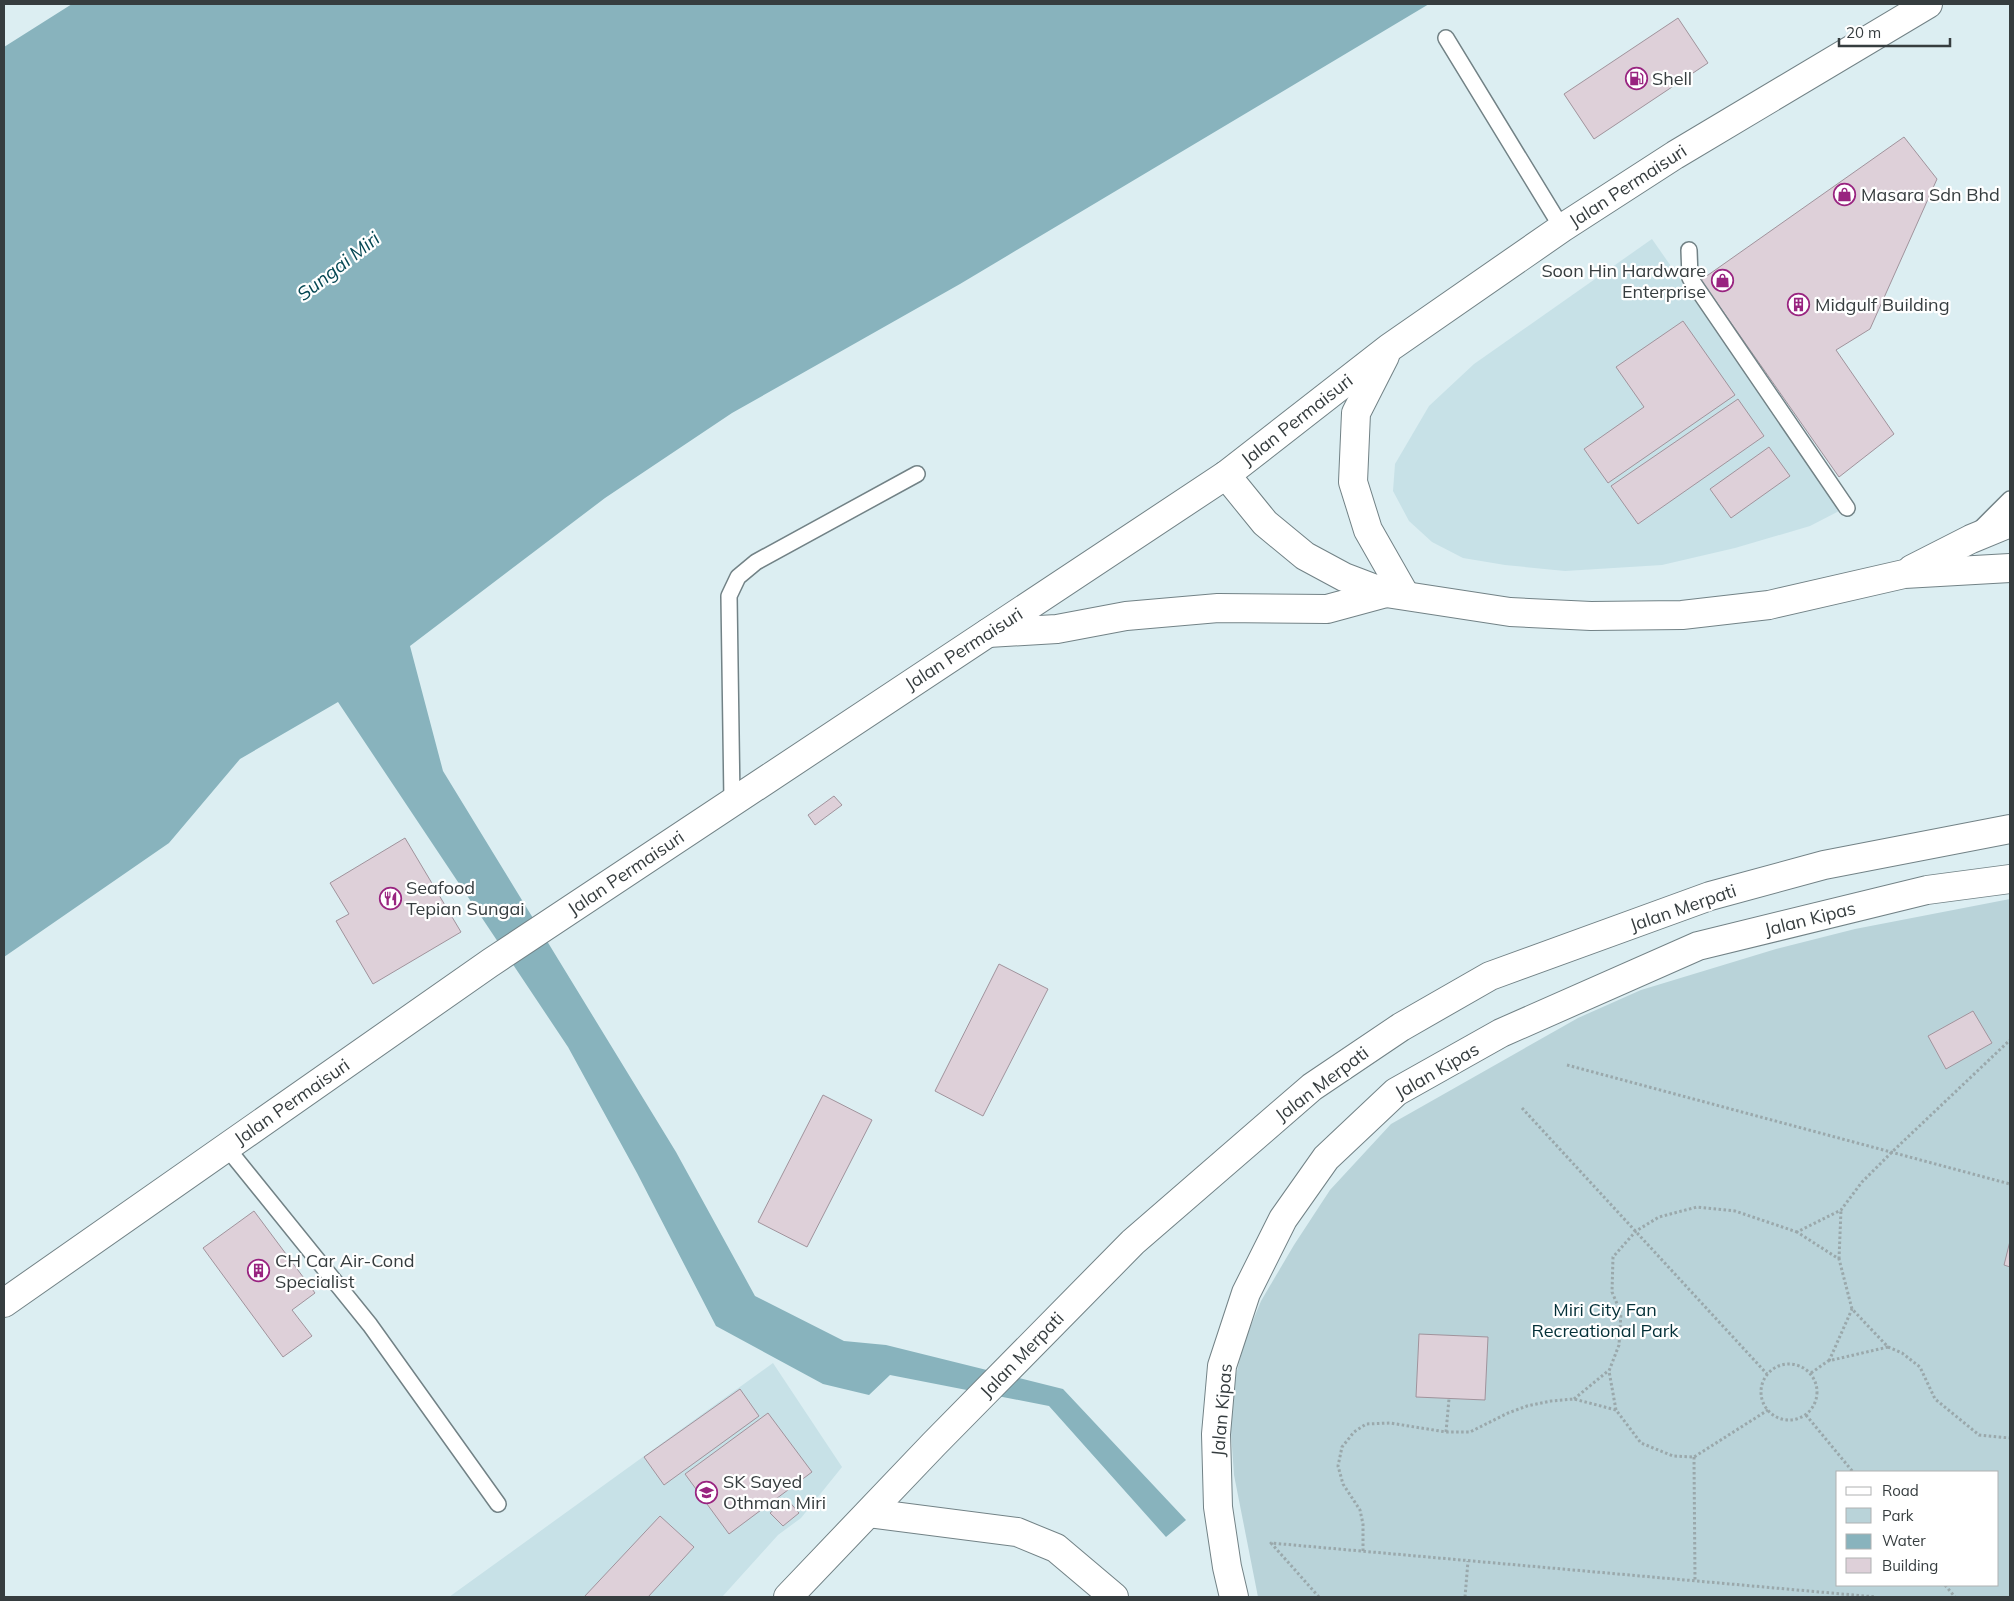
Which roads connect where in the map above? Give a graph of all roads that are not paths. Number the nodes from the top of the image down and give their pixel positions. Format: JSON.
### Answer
{"nodes":[{"id":1,"x":1928,"y":4,"type":"edge"},
{"id":2,"x":1446,"y":38,"type":"dead end"},
{"id":3,"x":1562,"y":228,"type":"junction"},
{"id":4,"x":1688,"y":250,"type":"dead end"},
{"id":5,"x":1389,"y":348,"type":"junction"},
{"id":6,"x":917,"y":474,"type":"dead end"},
{"id":7,"x":1226,"y":475,"type":"junction"},
{"id":8,"x":2010,"y":499,"type":"edge"},
{"id":9,"x":1847,"y":508,"type":"dead end"},
{"id":10,"x":2010,"y":523,"type":"edge"},
{"id":11,"x":1971,"y":538,"type":"junction"},
{"id":12,"x":2010,"y":568,"type":"edge"},
{"id":13,"x":1904,"y":574,"type":"junction"},
{"id":14,"x":1396,"y":594,"type":"junction"},
{"id":15,"x":988,"y":633,"type":"junction"},
{"id":16,"x":732,"y":802,"type":"junction"},
{"id":17,"x":2010,"y":828,"type":"edge"},
{"id":18,"x":2010,"y":879,"type":"edge"},
{"id":19,"x":227,"y":1148,"type":"junction"},
{"id":20,"x":4,"y":1303,"type":"edge"},
{"id":21,"x":498,"y":1504,"type":"dead end"},
{"id":22,"x":869,"y":1513,"type":"junction"},
{"id":23,"x":788,"y":1597,"type":"edge"},
{"id":24,"x":1114,"y":1597,"type":"edge"},
{"id":25,"x":1234,"y":1597,"type":"edge"}],
"edges":[{"from":1,"to":3,"type":"street","name":"Jalan Permaisuri"},
{"from":2,"to":3,"type":"lane"},
{"from":3,"to":5,"type":"street","name":"Jalan Permaisuri"},
{"from":4,"to":9,"type":"lane"},
{"from":5,"to":7,"type":"street","name":"Jalan Permaisuri"},
{"from":5,"to":14,"type":"street"},
{"from":6,"to":16,"type":"lane"},
{"from":7,"to":14,"type":"street"},
{"from":7,"to":15,"type":"street","name":"Jalan Permaisuri"},
{"from":8,"to":11,"type":"lane"},
{"from":10,"to":11,"type":"street"},
{"from":11,"to":13,"type":"street"},
{"from":12,"to":13,"type":"street"},
{"from":13,"to":14,"type":"street"},
{"from":14,"to":15,"type":"street"},
{"from":15,"to":16,"type":"street","name":"Jalan Permaisuri"},
{"from":16,"to":19,"type":"street","name":"Jalan Permaisuri"},
{"from":17,"to":22,"type":"street","name":"Jalan Merpati"},
{"from":18,"to":25,"type":"street","name":"Jalan Kipas"},
{"from":19,"to":20,"type":"street","name":"Jalan Permaisuri"},
{"from":19,"to":21,"type":"lane"},
{"from":22,"to":23,"type":"street","name":"Jalan Merpati"},
{"from":22,"to":24,"type":"street"}]}
